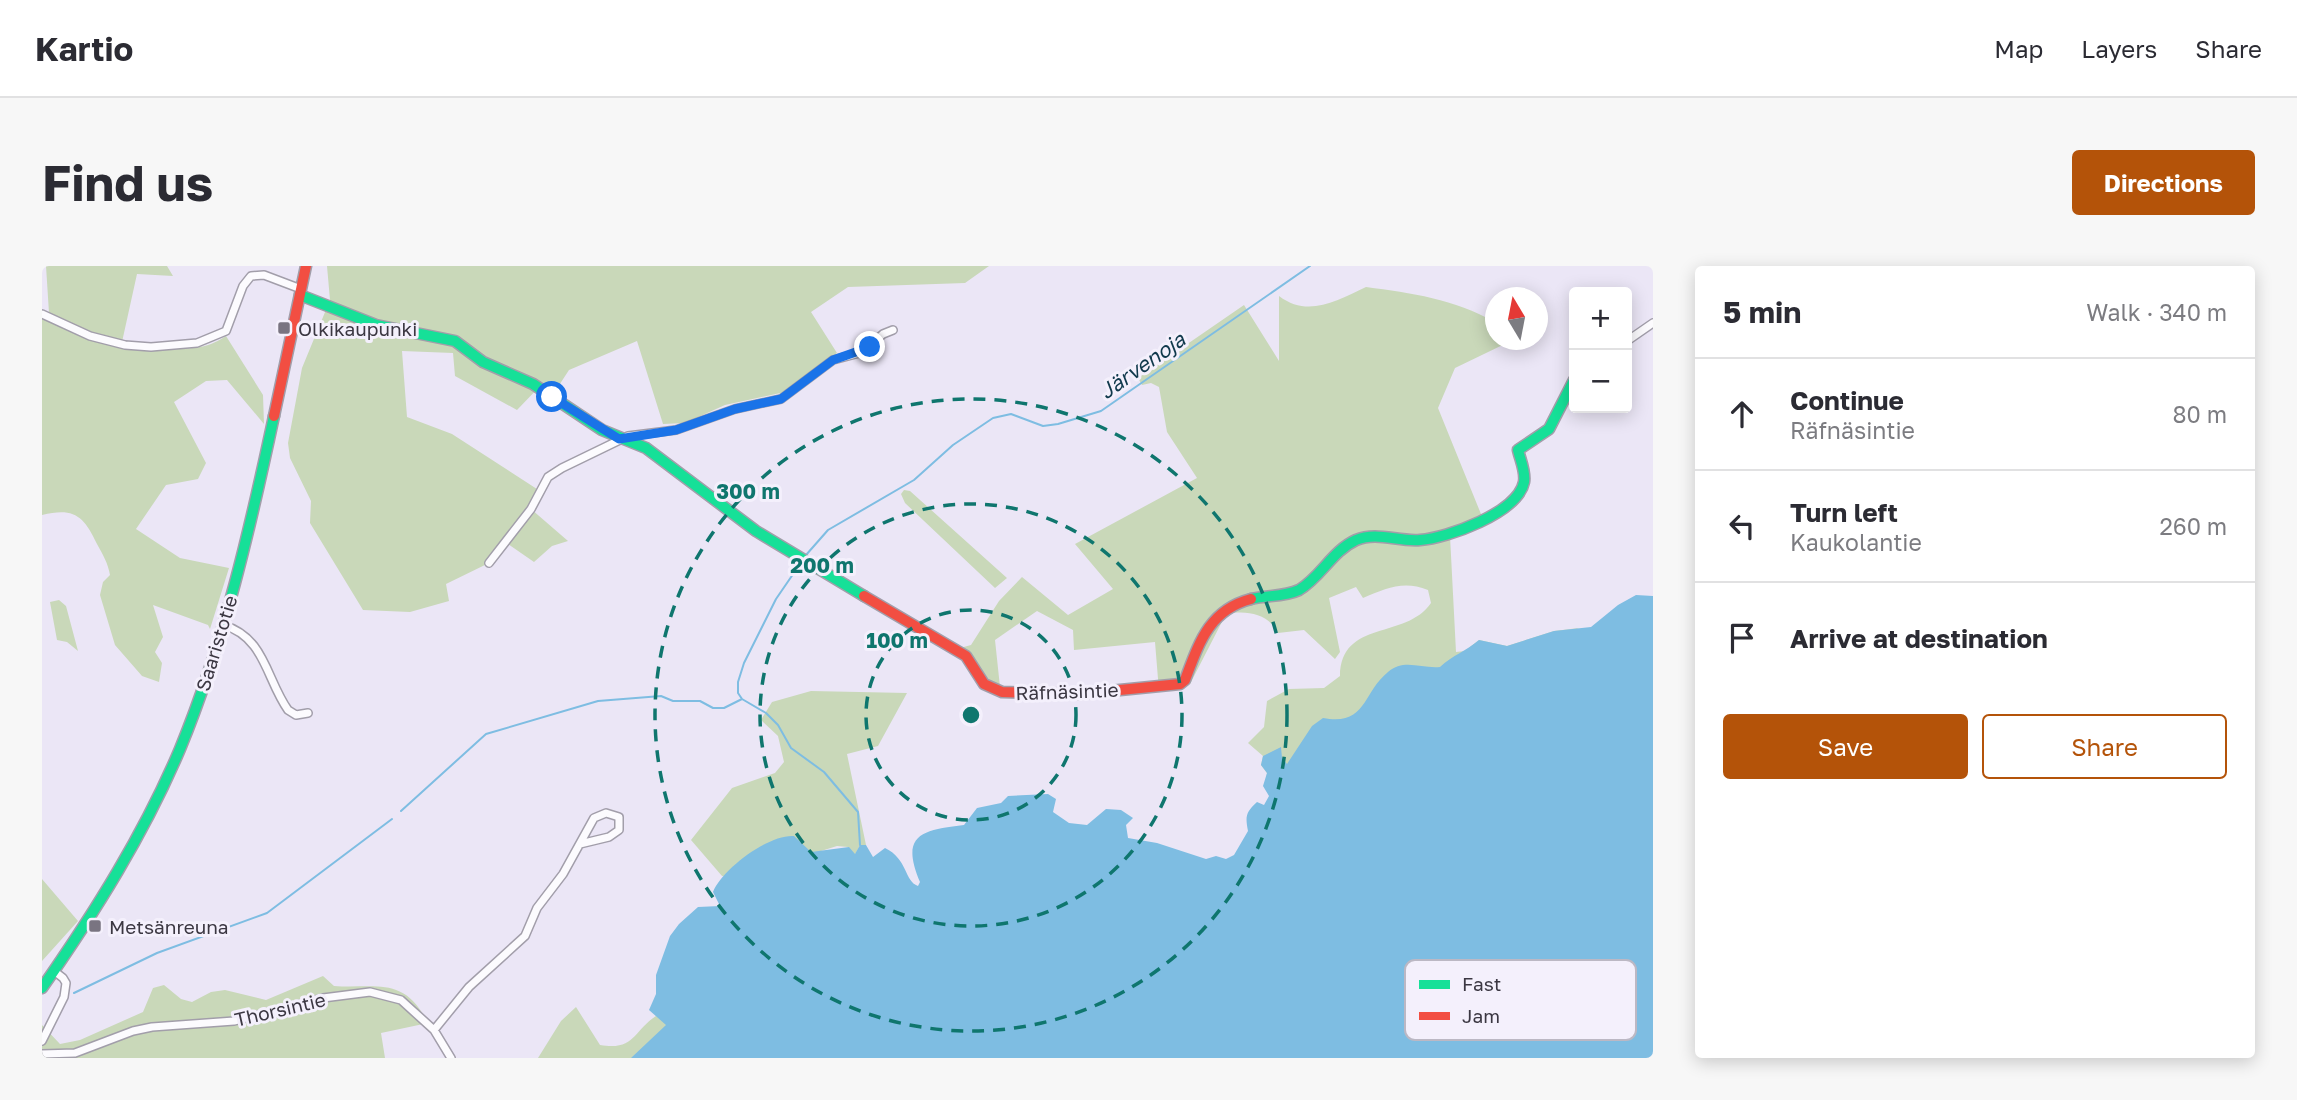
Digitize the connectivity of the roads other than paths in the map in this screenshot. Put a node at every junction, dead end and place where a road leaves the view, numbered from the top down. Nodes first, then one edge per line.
1 (248, 266) edge
2 (306, 266) edge
3 (251, 276) junction
4 (300, 292) junction
5 (42, 314) edge
6 (1653, 323) edge
7 (893, 330) dead end
8 (1632, 338) edge
9 (1569, 386) edge
10 (619, 439) junction
11 (489, 564) dead end
12 (223, 625) junction
13 (308, 713) dead end
14 (580, 845) junction
15 (54, 971) junction
16 (42, 988) edge
17 (434, 1030) junction
18 (42, 1041) edge
19 (42, 1054) edge
20 (451, 1058) edge

1 - 3 street
2 - 4 street, Saaristotie
3 - 4 street
3 - 5 street
4 - 10 street, Räfnäsintie
4 - 12 street, Saaristotie
6 - 8 street
7 - 10 street
9 - 10 street, Räfnäsintie
10 - 11 street
12 - 13 street
12 - 15 street, Saaristotie
14 - 14 street
14 - 17 street
15 - 16 street, Saaristotie
15 - 18 street
17 - 19 street, Thorsintie
17 - 20 street, Thorsintie

